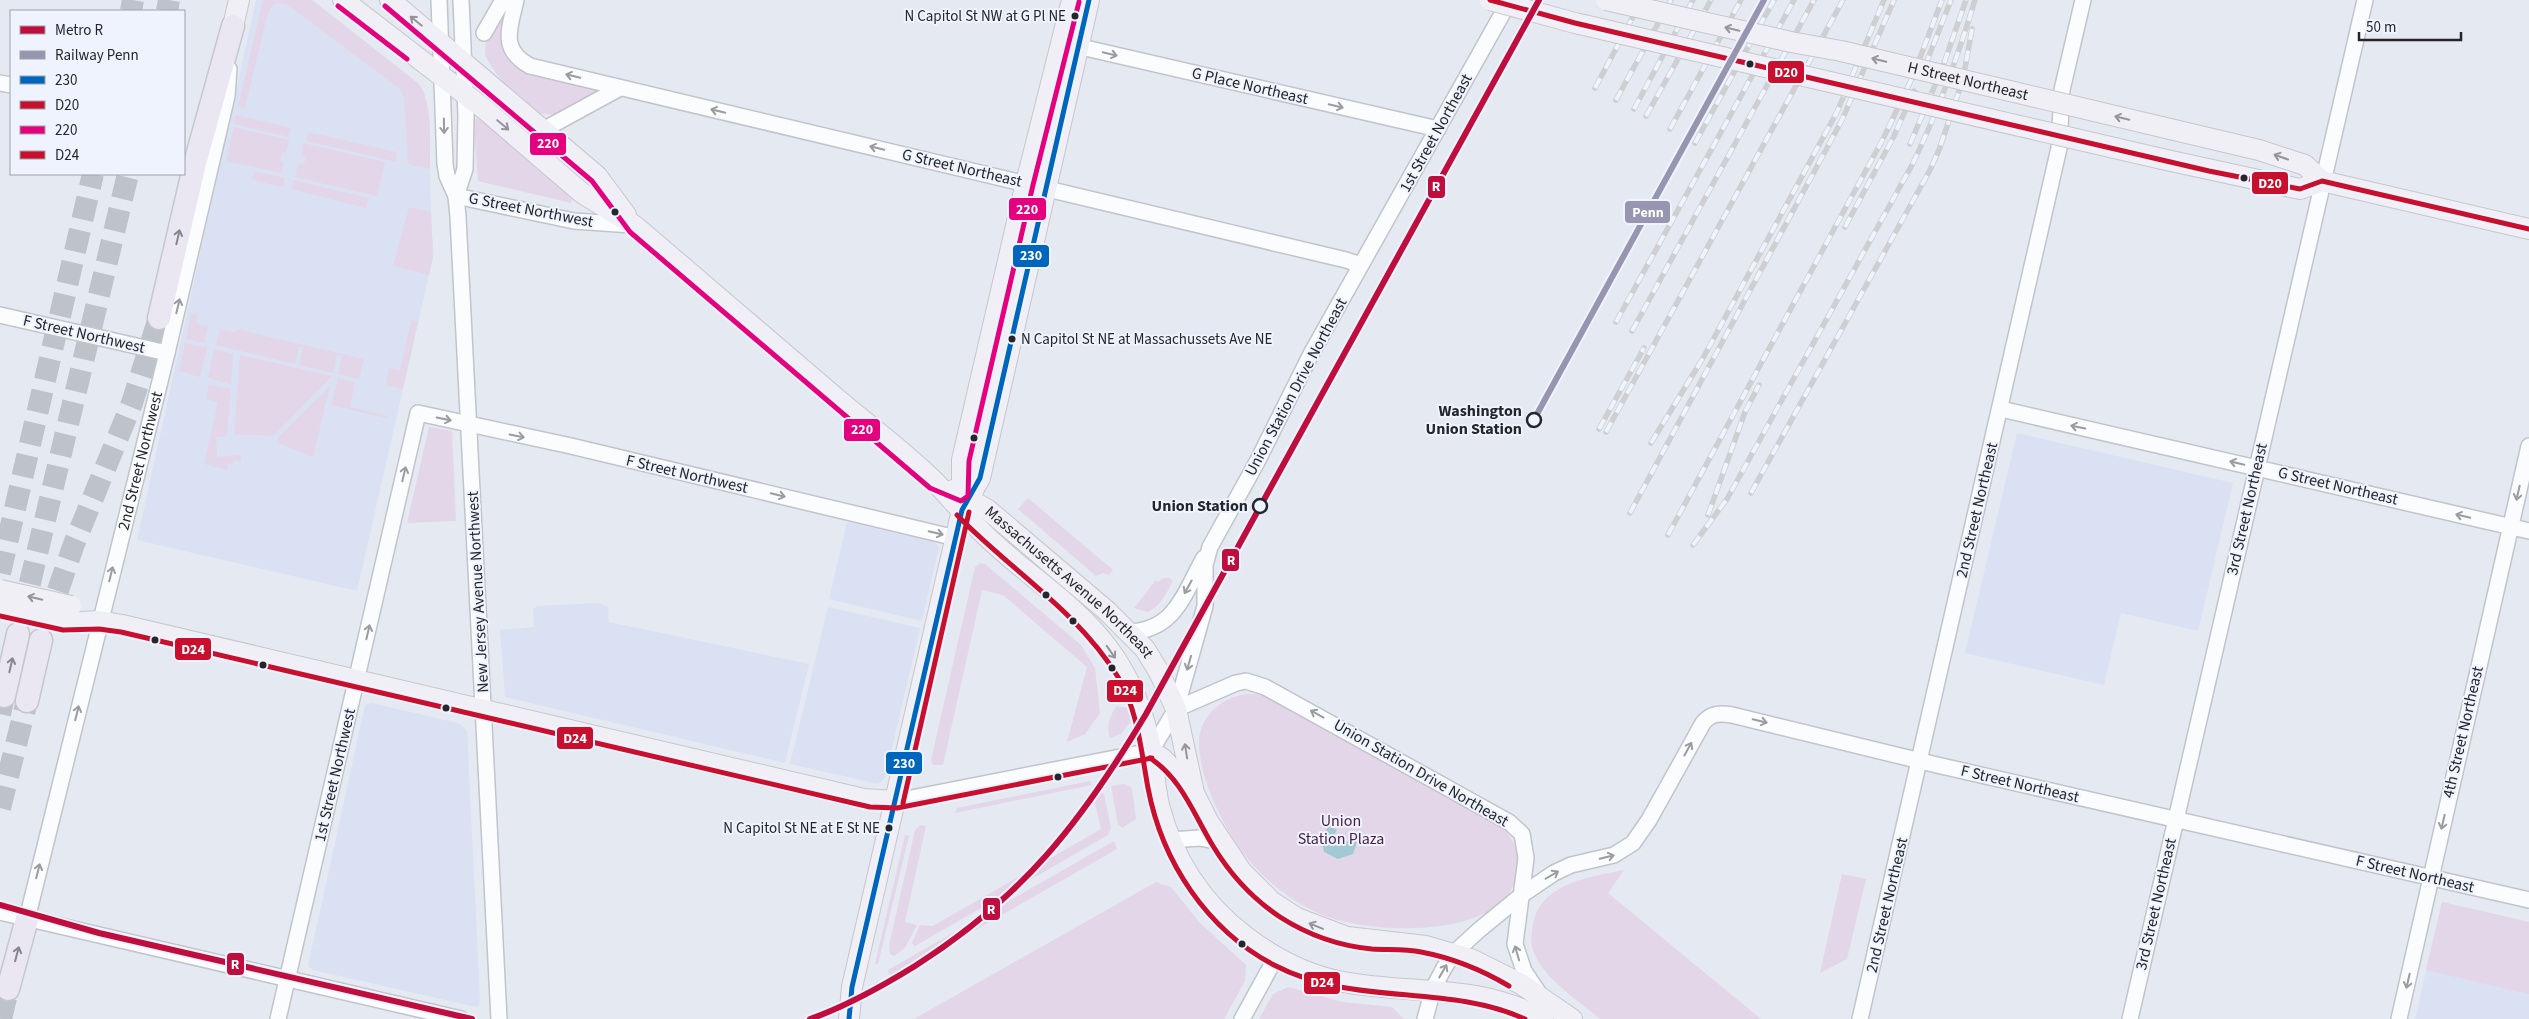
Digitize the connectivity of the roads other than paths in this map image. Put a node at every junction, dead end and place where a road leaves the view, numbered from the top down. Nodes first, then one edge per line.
1 (239, 0) edge
2 (343, 0) edge
3 (390, 0) edge
4 (439, 0) edge
5 (461, 0) edge
6 (503, 0) edge
7 (516, 0) edge
8 (1072, 0) edge
9 (1089, 0) edge
10 (1490, 0) edge
11 (1510, 0) edge
12 (1606, 0) edge
13 (2082, 0) edge
14 (2365, 0) edge
15 (233, 26) junction
16 (484, 33) dead end
17 (441, 42) junction
18 (1070, 45) junction
19 (464, 61) junction
20 (443, 77) junction
21 (620, 88) junction
22 (465, 94) junction
23 (1438, 129) junction
24 (543, 130) junction
25 (2322, 181) junction
26 (1026, 183) junction
27 (1047, 189) junction
28 (456, 196) junction
29 (635, 226) junction
30 (2529, 229) edge
31 (1361, 265) junction
32 (1005, 274) junction
33 (1026, 279) junction
34 (0, 315) edge
35 (159, 318) tunnel mouth
36 (167, 353) junction
37 (2001, 410) junction
38 (418, 413) joint
39 (469, 424) junction
40 (2529, 446) edge
41 (2257, 468) junction
42 (964, 501) junction
43 (2510, 526) junction
44 (2529, 531) edge
45 (956, 538) junction
46 (1210, 548) junction
47 (0, 590) edge
48 (0, 608) edge
49 (67, 615) junction
50 (99, 621) junction
51 (1130, 632) junction
52 (18, 634) tunnel mouth
53 (41, 640) tunnel mouth
54 (357, 680) junction
55 (4, 696) tunnel mouth
56 (27, 701) tunnel mouth
57 (1176, 709) junction
58 (484, 711) junction
59 (1151, 751) junction
60 (1920, 761) junction
61 (1194, 793) junction
62 (896, 801) junction
63 (2175, 820) junction
64 (1170, 840) junction
65 (1220, 842) junction
66 (2430, 877) junction
67 (1523, 894) junction
68 (2529, 900) edge
69 (2, 913) edge
70 (27, 918) junction
71 (1454, 953) junction
72 (1276, 957) junction
73 (287, 979) junction
74 (8, 989) tunnel mouth
75 (1433, 989) junction
76 (1540, 996) junction
77 (278, 1019) edge
78 (462, 1019) edge
79 (498, 1019) edge
80 (849, 1019) edge
81 (1242, 1019) edge
82 (1425, 1019) edge
83 (1543, 1019) edge
84 (1572, 1019) edge
85 (1860, 1019) edge
86 (2130, 1019) edge
87 (2399, 1019) edge

1 - 15 main road, 2nd Street Northwest
2 - 20 main road
17 -> 3 main road
4 - 17 street, New Jersey Avenue Northwest
5 - 19 street, New Jersey Avenue Northwest
6 - 16 street
21 -> 7 street
8 - 18 main road
9 - 18 main road
10 - 25 main road, H Street Northeast, bridge
11 - 23 street, 1st Street Northeast
25 -> 12 main road, H Street Northeast, bridge
13 - 37 street, 2nd Street Northeast
14 - 25 street, 3rd Street Northeast
35 -> 15 highway
36 -> 15 street, 2nd Street Northwest
17 - 19 main road
17 - 20 street, New Jersey Avenue Northwest
18 -> 23 street, G Place Northeast
18 - 26 main road
18 - 27 main road
19 - 22 street, New Jersey Avenue Northwest
19 - 24 main road
20 - 22 main road
20 -> 28 street, New Jersey Avenue Northwest
21 - 24 street
26 -> 21 street, G Street Northeast
22 - 28 street, New Jersey Avenue Northwest
22 -> 29 main road
23 - 31 street, 1st Street Northeast
24 - 29 main road
25 - 30 main road, H Street Northeast
25 - 41 street, 3rd Street Northeast
26 - 27 street, G Street Northeast
26 - 32 main road
27 - 31 street, G Street Northeast
27 - 33 main road
28 - 29 street, G Street Northwest
28 - 39 street, New Jersey Avenue Northwest
29 - 42 main road
31 - 46 street, Union Station Drive Northeast
32 - 33 main road
32 - 42 main road
33 - 42 main road
34 - 36 street, F Street Northwest
50 -> 36 street, 2nd Street Northwest
41 -> 37 street, G Street Northeast
37 - 60 street, 2nd Street Northeast
38 -> 39 street, F Street Northwest
54 -> 38 street, 1st Street Northwest
39 -> 45 street, F Street Northwest
39 - 58 street, New Jersey Avenue Northwest
40 -> 43 street, 4th Street Northeast
43 -> 41 street, G Street Northeast
41 - 63 street, 3rd Street Northeast
42 - 45 main road
42 - 51 main road, Massachusetts Avenue Northeast
42 -> 59 main road, Massachusetts Avenue Northeast
43 - 44 street, G Street Northeast
43 -> 66 street, 4th Street Northeast
45 - 62 main road
46 -> 51 street
46 -> 57 street, Union Station Drive Northeast
49 -> 47 main road, bridge
48 - 49 main road, bridge
49 - 50 main road
50 - 54 main road
70 -> 50 street, 2nd Street Northwest
51 - 57 main road, Massachusetts Avenue Northeast
55 -> 52 highway
53 - 56 highway
54 - 58 main road
54 - 73 street, 1st Street Northwest
57 - 59 street, Union Station Drive Northeast
61 -> 57 main road, Massachusetts Avenue Northeast
67 -> 57 street, Union Station Drive Northeast
58 - 62 main road
58 - 79 street, New Jersey Avenue Northwest
59 - 61 main road
59 - 62 street
59 - 64 main road, Massachusetts Avenue Northeast
60 - 63 street, F Street Northeast
67 -> 60 street, F Street Northeast
60 - 85 street, 2nd Street Northeast
61 - 65 main road
62 - 80 main road
63 - 66 street, F Street Northeast
63 - 86 street, 3rd Street Northeast
64 - 65 street
64 - 72 main road, Massachusetts Avenue Northeast
71 -> 65 main road
66 - 68 street, F Street Northeast
66 -> 87 street, 4th Street Northeast
67 - 71 street, F Street Northeast
76 -> 67 street, Union Station Drive Northeast
69 - 70 street
70 - 73 street
74 -> 70 highway
75 -> 71 street, F Street Northeast
71 - 76 main road
72 - 75 main road, Massachusetts Avenue Northeast
72 - 81 street
73 - 77 street, 1st Street Northwest
73 - 78 street
75 - 82 street
75 - 83 main road
76 - 84 main road

